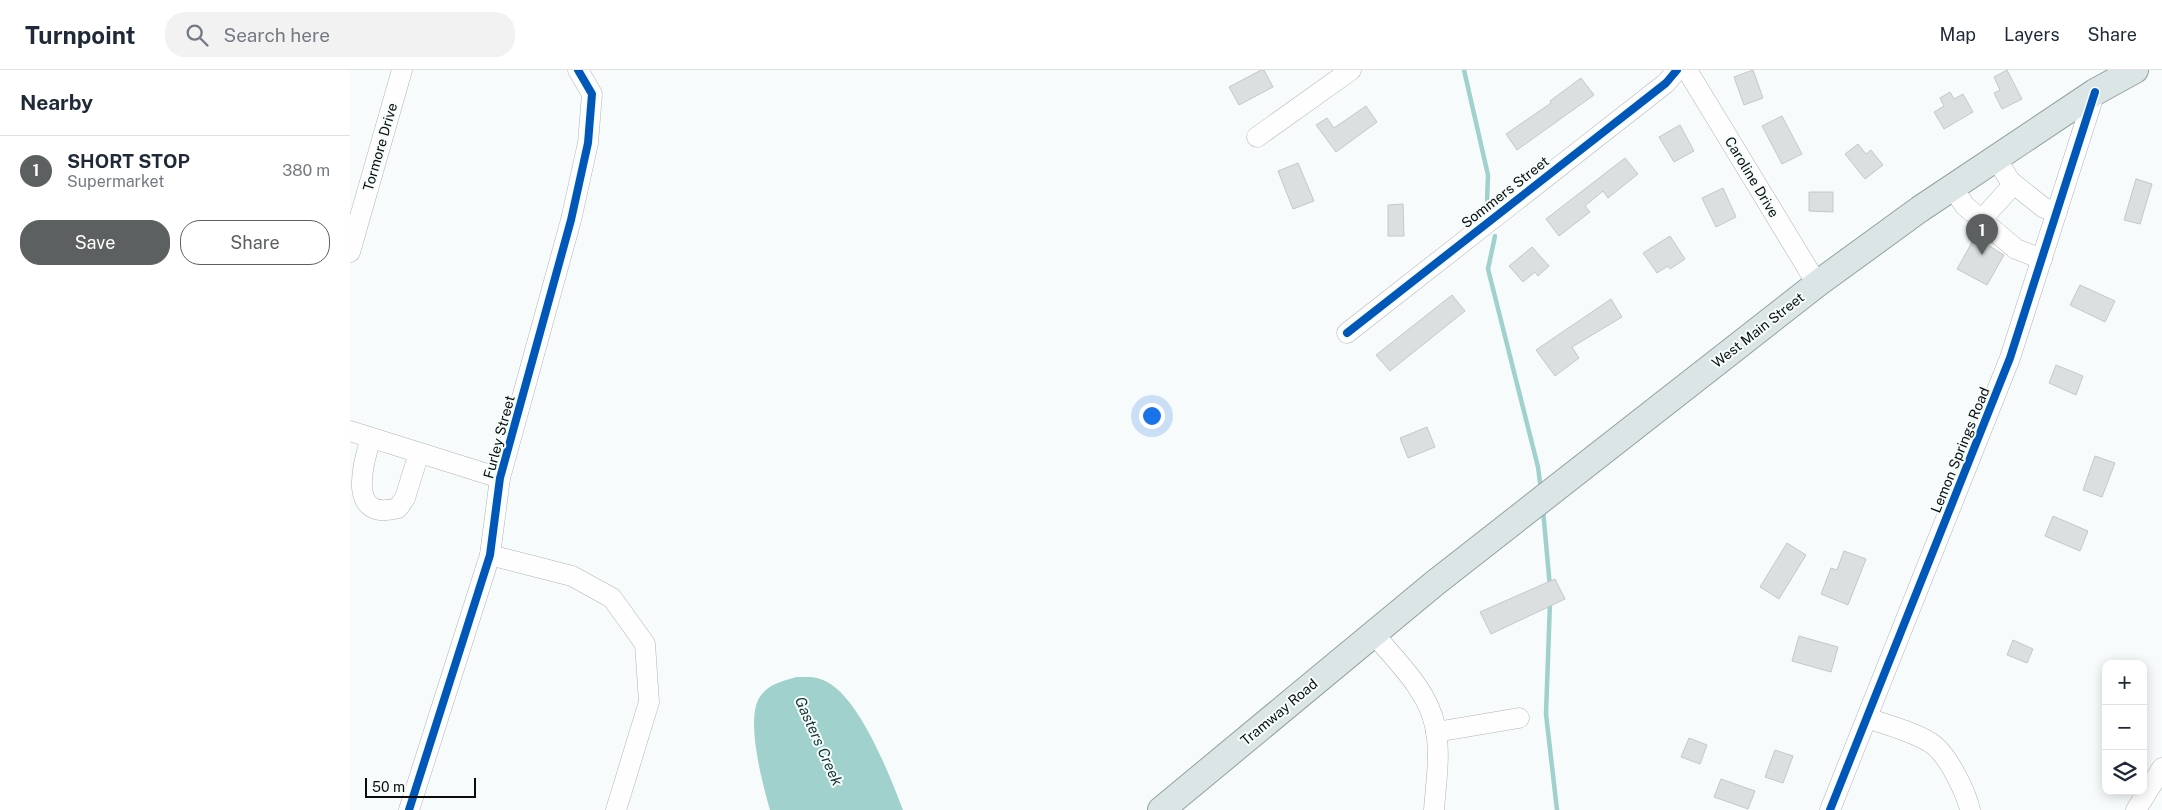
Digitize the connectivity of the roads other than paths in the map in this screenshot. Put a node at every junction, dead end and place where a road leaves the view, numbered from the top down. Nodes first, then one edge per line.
1 (402, 70) edge
2 (578, 70) edge
3 (1351, 70) edge
4 (1677, 70) edge
5 (1687, 70) edge
6 (2134, 70) edge
7 (2095, 92) junction
8 (1258, 136) dead end
9 (1996, 158) junction
10 (2014, 184) junction
11 (1952, 187) junction
12 (2057, 212) junction
13 (1981, 220) junction
14 (350, 252) edge
15 (2042, 259) junction
16 (1817, 284) junction
17 (1347, 333) dead end
18 (350, 431) edge
19 (372, 438) junction
20 (419, 453) junction
21 (500, 478) junction
22 (490, 555) junction
23 (1398, 614) joint
24 (1374, 634) junction
25 (1519, 718) dead end
26 (1867, 718) junction
27 (1436, 732) junction
28 (2162, 768) edge
29 (409, 810) edge
30 (616, 810) edge
31 (1161, 810) edge
32 (1434, 810) edge
33 (1830, 810) edge
34 (1970, 810) edge
35 (2136, 810) edge

1 - 14 street, Tormore Drive
2 - 21 street, Furley Street
3 - 8 street
4 - 17 street, Sommers Street
5 - 16 street, Caroline Drive
6 - 7 main road, West Main Street
7 - 9 main road, West Main Street
7 - 12 street, Lemon Springs Road
9 - 10 street
9 - 11 main road, West Main Street
10 - 12 street
10 - 13 street
11 - 13 street
11 - 16 main road, West Main Street
12 - 15 street, Lemon Springs Road
13 - 15 street
15 - 26 street, Lemon Springs Road
16 - 23 main road, West Main Street
18 - 19 street
19 - 20 street
19 - 20 street
20 - 21 street
21 - 22 street, Furley Street
22 - 29 street, Furley Street
22 - 30 street
23 - 24 main road, Tramway Road
24 - 27 street
24 - 31 main road, Tramway Road
25 - 27 street
26 - 33 street, Lemon Springs Road
26 - 34 street
27 - 32 street
28 - 35 street

